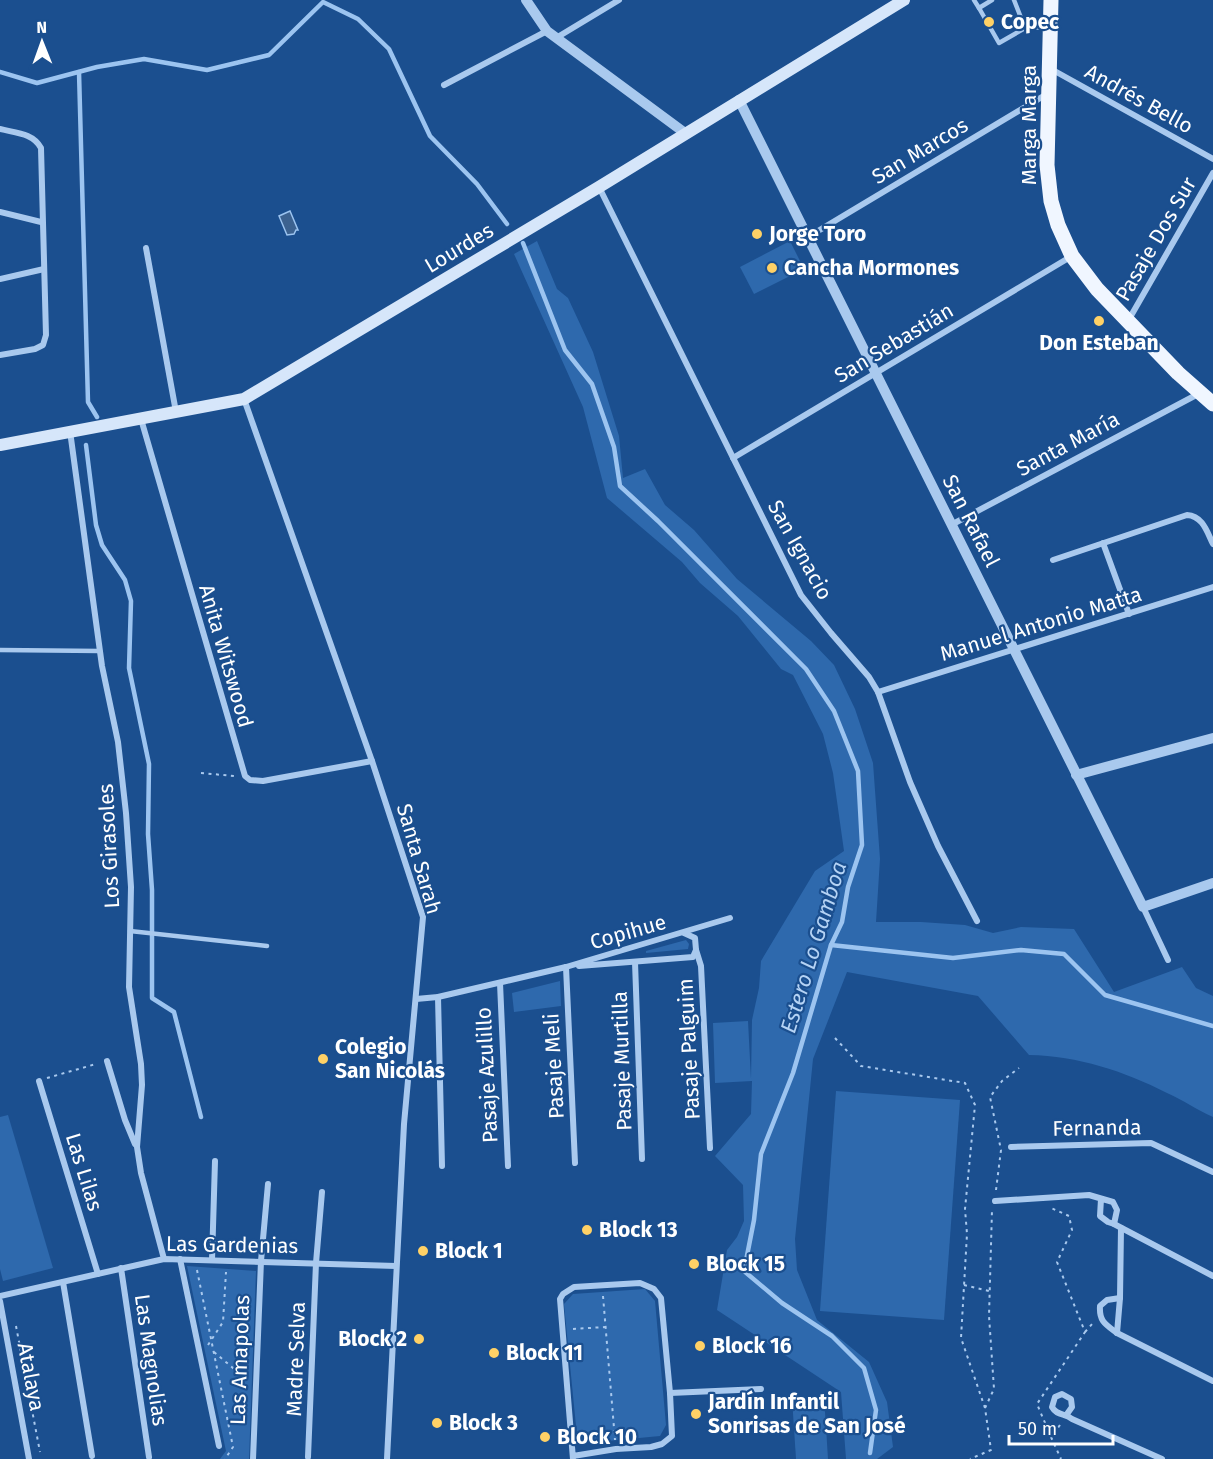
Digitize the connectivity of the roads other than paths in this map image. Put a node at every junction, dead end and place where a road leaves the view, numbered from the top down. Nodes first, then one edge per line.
1 (526, 0) edge
2 (619, 0) edge
3 (904, 0) edge
4 (974, 0) edge
5 (992, 0) edge
6 (1014, 0) edge
7 (1051, 0) edge
8 (979, 8) junction
9 (1050, 27) junction
10 (1025, 28) junction
11 (552, 34) junction
12 (1050, 68) junction
13 (444, 85) dead end
14 (1048, 94) junction
15 (740, 100) junction
16 (0, 129) edge
17 (685, 133) junction
18 (1213, 159) edge
19 (1213, 174) edge
20 (599, 187) junction
21 (0, 212) edge
22 (41, 222) junction
23 (808, 237) junction
24 (146, 248) dead end
25 (1072, 256) junction
26 (44, 269) junction
27 (0, 279) edge
28 (1128, 321) junction
29 (0, 355) edge
30 (875, 374) junction
31 (1201, 393) junction
32 (244, 399) junction
33 (1213, 404) edge
34 (176, 412) junction
35 (141, 419) junction
36 (70, 431) junction
37 (0, 445) edge
38 (733, 458) junction
39 (951, 525) junction
40 (1103, 543) junction
41 (1213, 544) edge
42 (1053, 560) dead end
43 (1213, 587) edge
44 (1129, 614) junction
45 (1014, 648) junction
46 (0, 650) edge
47 (100, 651) junction
48 (878, 692) junction
49 (1213, 738) edge
50 (372, 761) junction
51 (1077, 775) junction
52 (1213, 883) edge
53 (1143, 907) junction
54 (730, 918) dead end
55 (977, 921) dead end
56 (130, 931) junction
57 (683, 932) junction
58 (267, 946) dead end
59 (696, 950) junction
60 (1168, 960) dead end
61 (636, 962) junction
62 (566, 967) junction
63 (500, 983) junction
64 (438, 997) junction
65 (416, 999) junction
66 (107, 1061) road end
67 (39, 1081) road end
68 (1011, 1147) dead end
69 (137, 1148) junction
70 (710, 1148) dead end
71 (642, 1159) dead end
72 (216, 1161) dead end
73 (575, 1163) dead end
74 (442, 1166) dead end
75 (508, 1166) dead end
76 (1213, 1172) edge
77 (268, 1184) dead end
78 (322, 1192) dead end
79 (1101, 1199) junction
80 (995, 1201) road end
81 (1118, 1226) junction
82 (164, 1258) junction
83 (180, 1259) junction
84 (212, 1260) junction
85 (261, 1262) junction
86 (316, 1263) junction
87 (396, 1266) junction
88 (121, 1268) junction
89 (98, 1274) junction
90 (1213, 1276) edge
91 (63, 1281) junction
92 (0, 1296) edge
93 (1120, 1298) junction
94 (0, 1301) edge
95 (1117, 1333) junction
96 (1213, 1381) edge
97 (761, 1389) dead end
98 (670, 1393) junction
99 (1067, 1414) road end
100 (219, 1446) dead end
101 (92, 1456) dead end
102 (148, 1457) dead end
103 (308, 1457) dead end
104 (573, 1457) edge
105 (29, 1459) edge
106 (253, 1459) edge
107 (387, 1459) edge
108 (1162, 1459) edge

1 - 11 street
2 - 11 street
3 - 15 main road, Lourdes
4 - 8 lane
5 - 8 lane
6 - 10 lane
7 - 9 main road, Marga Marga
8 - 10 lane
9 - 10 lane
9 - 12 main road, Marga Marga
11 - 13 street
11 - 17 street
12 - 14 main road, Marga Marga
12 - 18 street, Andrés Bello
14 - 23 street, San Marcos
14 - 25 main road, Marga Marga
15 - 17 main road, Lourdes
15 - 23 street, San Rafael
16 - 22 street
17 - 20 main road, Lourdes
19 - 28 street, Pasaje Dos Sur
20 - 32 main road, Lourdes
20 - 38 street, San Ignacio
21 - 22 street
22 - 26 street
23 - 30 street, San Rafael
24 - 34 street
25 - 28 main road, Marga Marga
25 - 30 street, San Sebastián
26 - 27 street
26 - 29 street
28 - 31 main road, Marga Marga
30 - 38 street, San Sebastián
30 - 39 street, San Rafael
31 - 33 main road, Marga Marga
31 - 39 street, Santa María
32 - 34 main road, Lourdes
32 - 50 street, Santa Sarah
34 - 35 main road, Lourdes
35 - 36 main road, Lourdes
35 - 50 street, Anita Witswood
36 - 37 main road, Lourdes
36 - 47 street, Los Girasoles
38 - 48 street, San Ignacio
39 - 45 street, San Rafael
40 - 41 street
40 - 42 street
40 - 44 street
43 - 44 street, Manuel Antonio Matta
44 - 45 street, Manuel Antonio Matta
45 - 48 street, Manuel Antonio Matta
45 - 51 street, San Rafael
46 - 47 lane
47 - 56 street, Los Girasoles
48 - 55 street, San Ignacio
49 - 51 street
50 - 65 street, Santa Sarah
51 - 53 street, San Rafael
52 - 53 street
53 - 60 street, San Rafael
54 - 57 street
56 - 58 lane
56 - 69 street, Los Girasoles
57 - 59 street, Copihue
57 - 62 street, Copihue
59 - 61 street, Copihue
59 - 70 street, Pasaje Palguim
61 - 62 street, Copihue
61 - 71 street, Pasaje Murtilla
62 - 63 street, Copihue
62 - 73 street, Pasaje Meli
63 - 64 street, Copihue
63 - 75 street, Pasaje Azulillo
64 - 65 street, Copihue
64 - 74 street
65 - 87 street, Santa Sarah
66 - 69 street
67 - 89 street, Las Lilas
68 - 76 street, Fernanda
69 - 82 street, Los Girasoles
72 - 84 street
77 - 85 street, Las Amapolas
78 - 86 street, Madre Selva
79 - 80 street
79 - 81 street
79 - 81 street
81 - 90 street
81 - 93 street
82 - 83 street, Las Gardenias
82 - 88 street, Las Gardenias
83 - 84 street, Las Gardenias
83 - 100 street, Las Amapolas
84 - 85 street, Las Gardenias
85 - 86 street, Las Gardenias
85 - 106 street, Las Amapolas
86 - 87 street, Las Gardenias
86 - 103 street, Madre Selva
87 - 107 street, Santa Sarah
88 - 89 street, Las Gardenias
88 - 102 street, Las Magnolias
89 - 91 street, Las Gardenias
91 - 92 street, Las Gardenias
91 - 101 street
93 - 95 street
93 - 95 street
94 - 105 street, Atalaya
95 - 96 street
97 - 98 street
98 - 104 street
98 - 104 street
99 - 108 street

